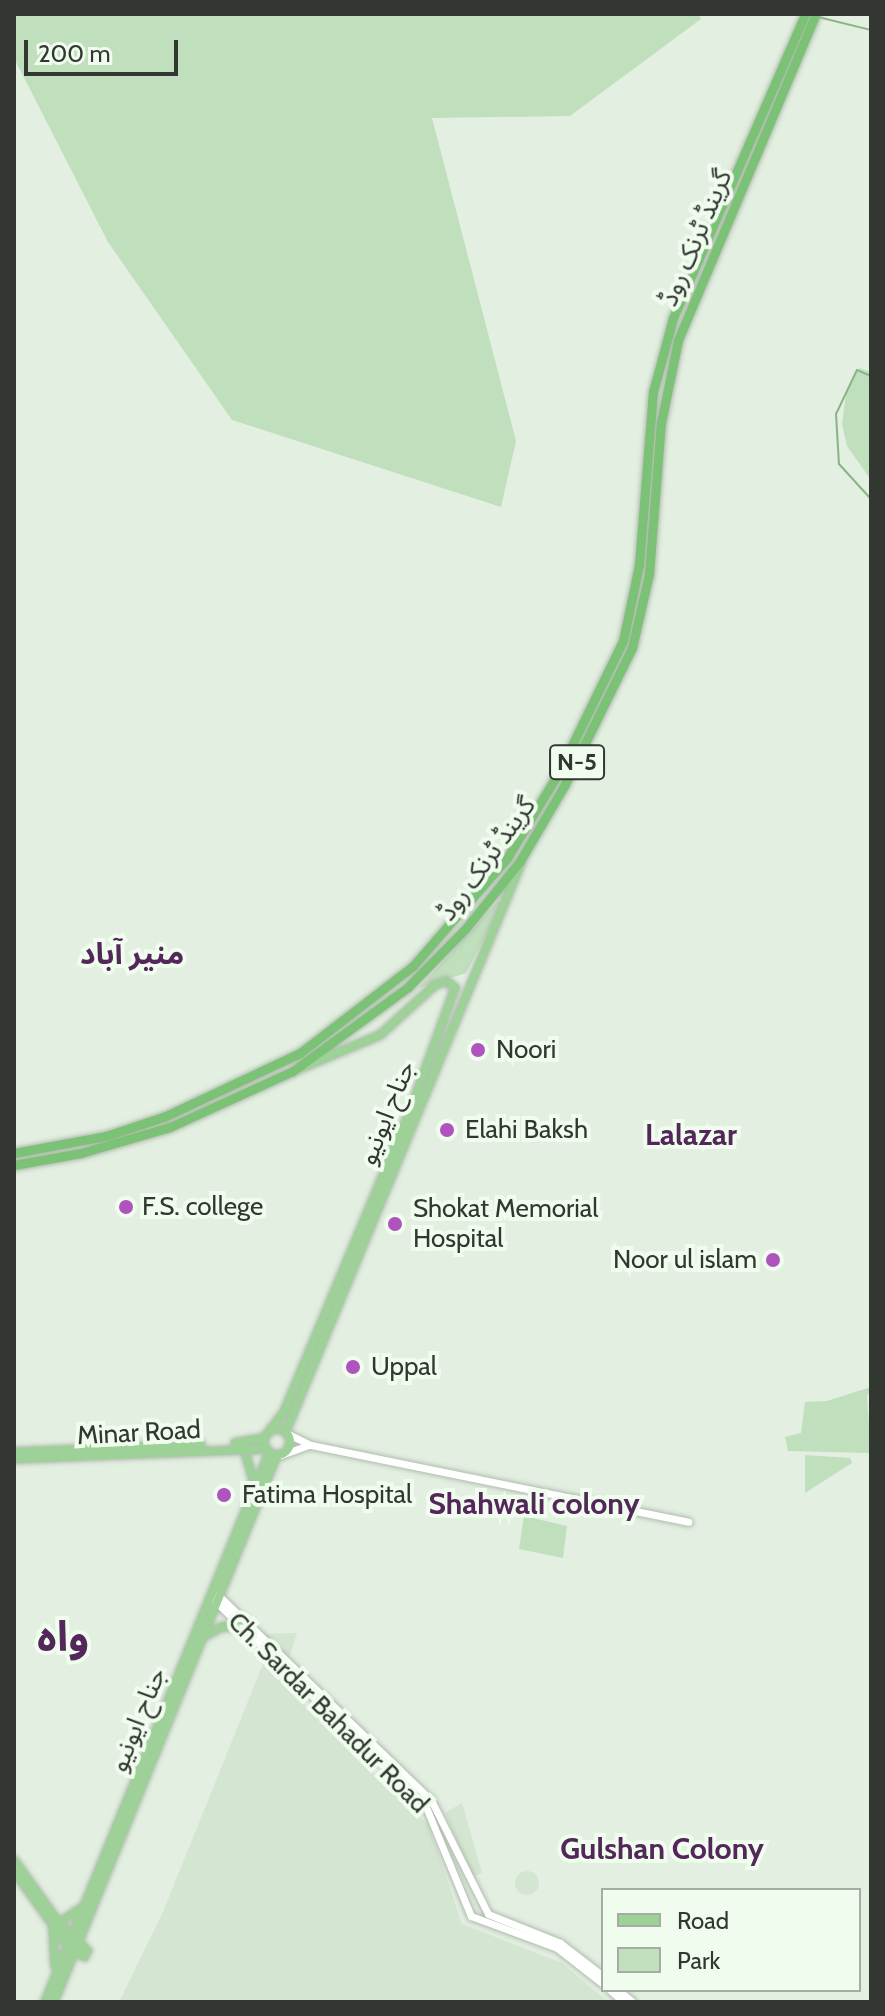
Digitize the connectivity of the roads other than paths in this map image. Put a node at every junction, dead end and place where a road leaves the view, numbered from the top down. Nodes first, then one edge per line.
1 (805, 14) edge
2 (816, 14) edge
3 (653, 392) junction
4 (665, 393) junction
5 (527, 849) junction
6 (447, 1030) junction
7 (293, 1071) junction
8 (238, 1086) junction
9 (243, 1097) junction
10 (413, 1113) junction
11 (14, 1153) edge
12 (14, 1165) edge
13 (287, 1433) junction
14 (267, 1434) junction
15 (311, 1445) junction
16 (244, 1448) junction
17 (14, 1452) edge
18 (90, 1452) junction
19 (273, 1453) junction
20 (14, 1459) edge
21 (255, 1487) junction
22 (688, 1522) dead end
23 (214, 1596) junction
24 (240, 1626) junction
25 (201, 1638) junction
26 (293, 1671) junction
27 (14, 1860) edge
28 (14, 1871) edge
29 (83, 1907) junction
30 (488, 1914) junction
31 (493, 1923) junction
32 (56, 1924) junction
33 (73, 1946) junction
34 (86, 1954) dead end
35 (601, 1974) edge
36 (601, 1982) edge
37 (51, 1983) junction
38 (45, 2002) edge
39 (54, 2002) edge

1 - 3 highway, گرینڈ ٹرنک روڈ / N-5
2 - 4 highway, گرینڈ ٹرنک روڈ / N-5
3 - 4 highway
3 - 8 highway, گرینڈ ٹرنک روڈ / N-5
4 - 5 highway, گرینڈ ٹرنک روڈ / N-5
5 - 6 main road
5 - 7 highway, گرینڈ ٹرنک روڈ / N-5
6 - 7 main road
6 - 10 main road, جناح ایونیو
7 - 9 highway, گرینڈ ٹرنک روڈ / N-5
8 - 9 highway
8 - 11 highway, گرینڈ ٹرنک روڈ / N-5
9 - 12 highway, گرینڈ ٹرنک روڈ / N-5
10 - 13 main road, جناح ایونیو
10 - 14 main road, جناح ایونیو
13 - 14 main road, Minar Road
13 - 15 main road
13 - 19 main road, جناح ایونیو
14 - 18 main road, Minar Road
14 - 19 main road
15 - 19 main road
15 - 22 main road
16 - 18 main road, Minar Road
16 - 19 main road, Minar Road
16 - 21 main road
17 - 18 main road, Minar Road
18 - 20 main road, Minar Road
19 - 21 main road, جناح ایونیو
19 - 23 main road, جناح ایونیو
21 - 23 main road, جناح ایونیو
23 - 24 main road, Ch. Sardar Bahadur Road
23 - 25 main road, جناح ایونیو
23 - 26 main road, Ch. Sardar Bahadur Road
23 - 29 main road, جناح ایونیو
24 - 25 main road
24 - 26 main road, Ch. Sardar Bahadur Road
25 - 33 main road, جناح ایونیو
26 - 30 main road, Ch. Sardar Bahadur Road
26 - 31 main road, Ch. Sardar Bahadur Road
27 - 32 main road
28 - 32 main road
29 - 32 main road
29 - 33 main road, جناح ایونیو
30 - 31 main road, Ch. Sardar Bahadur Road
30 - 35 main road
31 - 36 main road, Ch. Sardar Bahadur Road
32 - 33 main road
32 - 37 main road
33 - 34 main road
33 - 37 main road, جناح ایونیو
33 - 39 main road, جناح ایونیو
37 - 38 main road, جناح ایونیو

